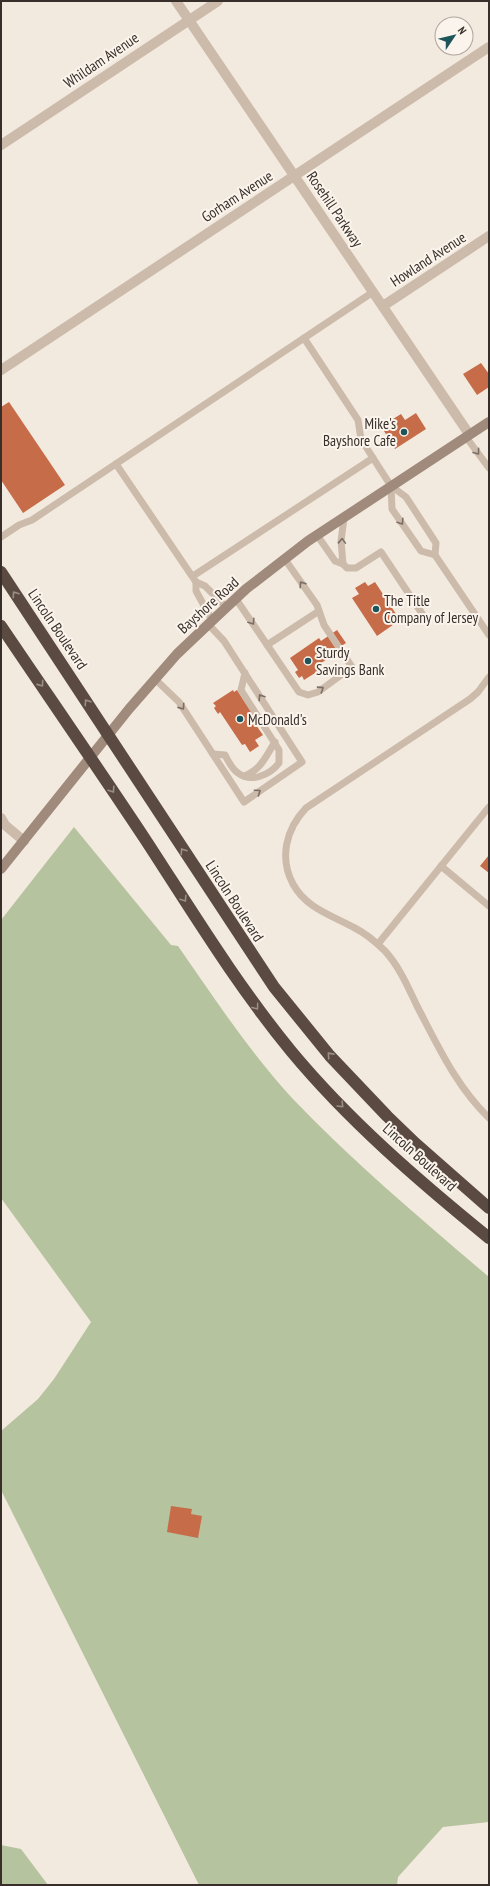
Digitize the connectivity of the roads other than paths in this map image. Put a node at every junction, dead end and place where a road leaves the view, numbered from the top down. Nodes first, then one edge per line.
1 (176, 1) edge
2 (218, 1) edge
3 (189, 20) junction
4 (489, 47) edge
5 (1, 145) edge
6 (294, 176) junction
7 (489, 236) edge
8 (373, 292) junction
9 (383, 306) junction
10 (304, 338) junction
11 (1, 370) edge
12 (489, 422) edge
13 (467, 435) junction
14 (373, 458) junction
15 (116, 464) junction
16 (489, 468) edge
17 (391, 486) junction
18 (344, 518) junction
19 (317, 535) junction
20 (1, 537) edge
21 (435, 555) junction
22 (284, 558) junction
23 (343, 564) junction
24 (1, 572) edge
25 (195, 579) junction
26 (236, 598) junction
27 (226, 607) junction
28 (319, 611) junction
29 (423, 615) dead end
30 (210, 622) junction
31 (1, 626) edge
32 (489, 635) edge
33 (267, 645) junction
34 (245, 673) junction
35 (489, 678) edge
36 (155, 679) junction
37 (109, 735) junction
38 (275, 742) junction
39 (213, 754) junction
40 (91, 757) junction
41 (244, 776) junction
42 (489, 807) edge
43 (1, 818) edge
44 (24, 841) junction
45 (441, 866) junction
46 (1, 869) edge
47 (489, 906) edge
48 (378, 944) junction
49 (489, 1118) edge
50 (489, 1208) edge
51 (489, 1238) edge

1 - 3 street, Rosehill Parkway
2 - 3 street, Whildam Avenue
3 - 5 street, Whildam Avenue
3 - 6 street, Rosehill Parkway
4 - 6 street, Gorham Avenue
6 - 8 street, Rosehill Parkway
6 - 11 street, Gorham Avenue
7 - 9 street, Howland Avenue
8 - 9 street, Rosehill Parkway
8 - 10 lane
9 - 13 street, Rosehill Parkway
10 - 14 lane
10 - 15 lane
12 - 13 main road, Bayshore Road
13 -> 16 lane
13 - 17 main road, Bayshore Road
14 - 17 lane
14 - 25 lane
15 - 20 lane
15 - 25 lane
17 - 18 main road, Bayshore Road
17 - 21 lane
17 -> 21 lane
18 - 19 main road, Bayshore Road
23 -> 18 lane
19 - 22 main road, Bayshore Road
19 - 23 lane
21 - 32 lane
22 - 26 main road, Bayshore Road
28 -> 22 lane
23 - 29 lane
37 -> 24 highway, Lincoln Boulevard
25 - 27 lane
25 - 30 lane
26 - 27 main road, Bayshore Road
26 -> 33 lane
27 - 30 main road, Bayshore Road
28 - 33 lane
33 -> 28 lane
30 - 34 lane
30 - 36 main road, Bayshore Road
31 -> 40 highway, Lincoln Boulevard
34 - 38 lane
39 -> 34 lane
35 - 48 lane
36 - 37 main road, Bayshore Road
36 -> 39 lane
37 - 40 main road, Bayshore Road
50 -> 37 highway, Lincoln Boulevard
38 - 41 lane
38 - 41 lane
39 - 41 lane
40 - 44 main road, Bayshore Road
40 -> 51 highway, Lincoln Boulevard
42 - 45 lane
43 - 44 street
44 - 46 main road, Bayshore Road
45 - 47 lane
45 - 48 lane
48 - 49 lane

